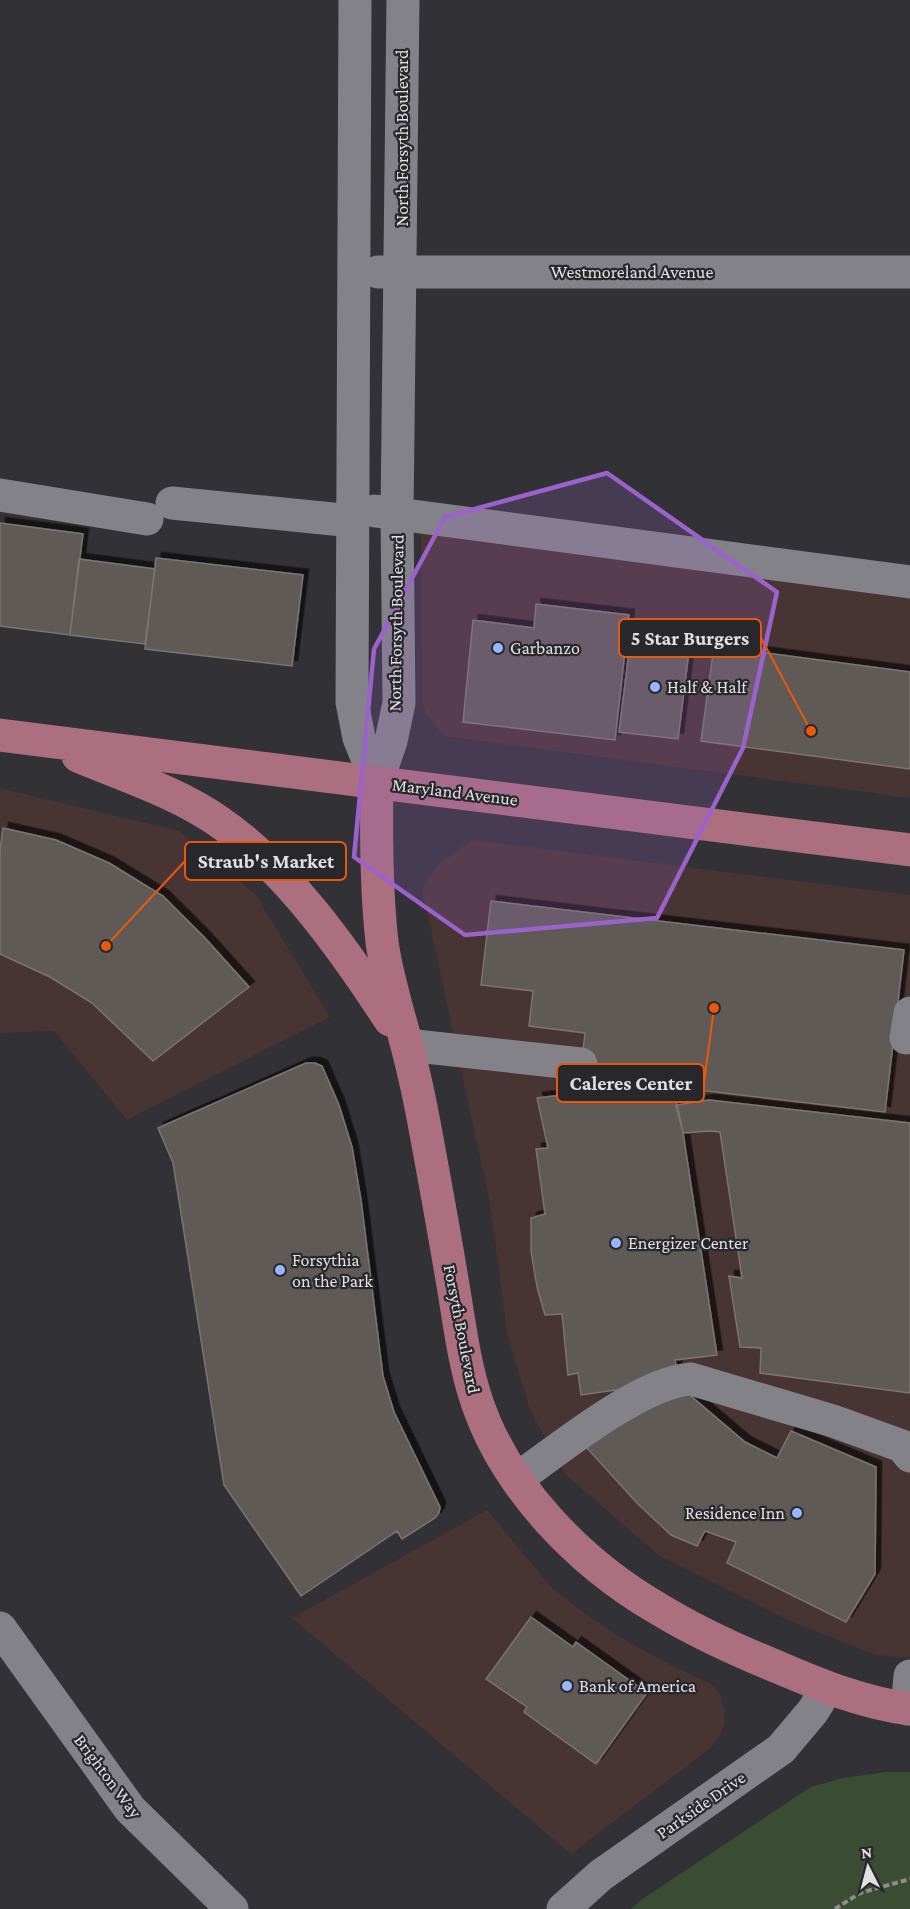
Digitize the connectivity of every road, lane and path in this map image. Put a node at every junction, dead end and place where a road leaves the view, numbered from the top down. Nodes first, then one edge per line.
1 (355, 0) edge
2 (403, 0) edge
3 (354, 272) junction
4 (400, 272) junction
5 (910, 272) edge
6 (0, 495) edge
7 (353, 514) junction
8 (397, 514) junction
9 (910, 582) edge
10 (0, 735) edge
11 (37, 740) junction
12 (377, 782) junction
13 (910, 850) edge
14 (407, 1045) junction
15 (581, 1064) dead end
16 (910, 1455) edge
17 (517, 1479) junction
18 (0, 1628) edge
19 (910, 1676) edge
20 (827, 1688) junction
21 (908, 1709) edge
22 (910, 1879) edge
23 (232, 1909) edge
24 (563, 1909) edge
25 (835, 1909) edge

1 - 3 street
2 - 4 street, North Forsyth Boulevard
3 - 4 street, Westmoreland Avenue
3 - 7 street
4 - 5 street, Westmoreland Avenue
4 - 8 street, North Forsyth Boulevard
6 - 7 street
7 - 8 street
7 - 12 street
8 - 9 street
8 - 12 street, North Forsyth Boulevard
10 - 11 main road, Maryland Avenue
11 - 12 main road, Maryland Avenue
11 - 14 main road
12 - 13 main road, Maryland Avenue
12 - 14 main road, Forsyth Boulevard
14 - 15 street
14 - 17 main road, Forsyth Boulevard
16 - 17 street
17 - 20 main road, Forsyth Boulevard
18 - 23 street, Brighton Way
19 - 21 street
20 - 21 main road, Forsyth Boulevard
20 - 24 street, Parkside Drive
22 - 25 path

